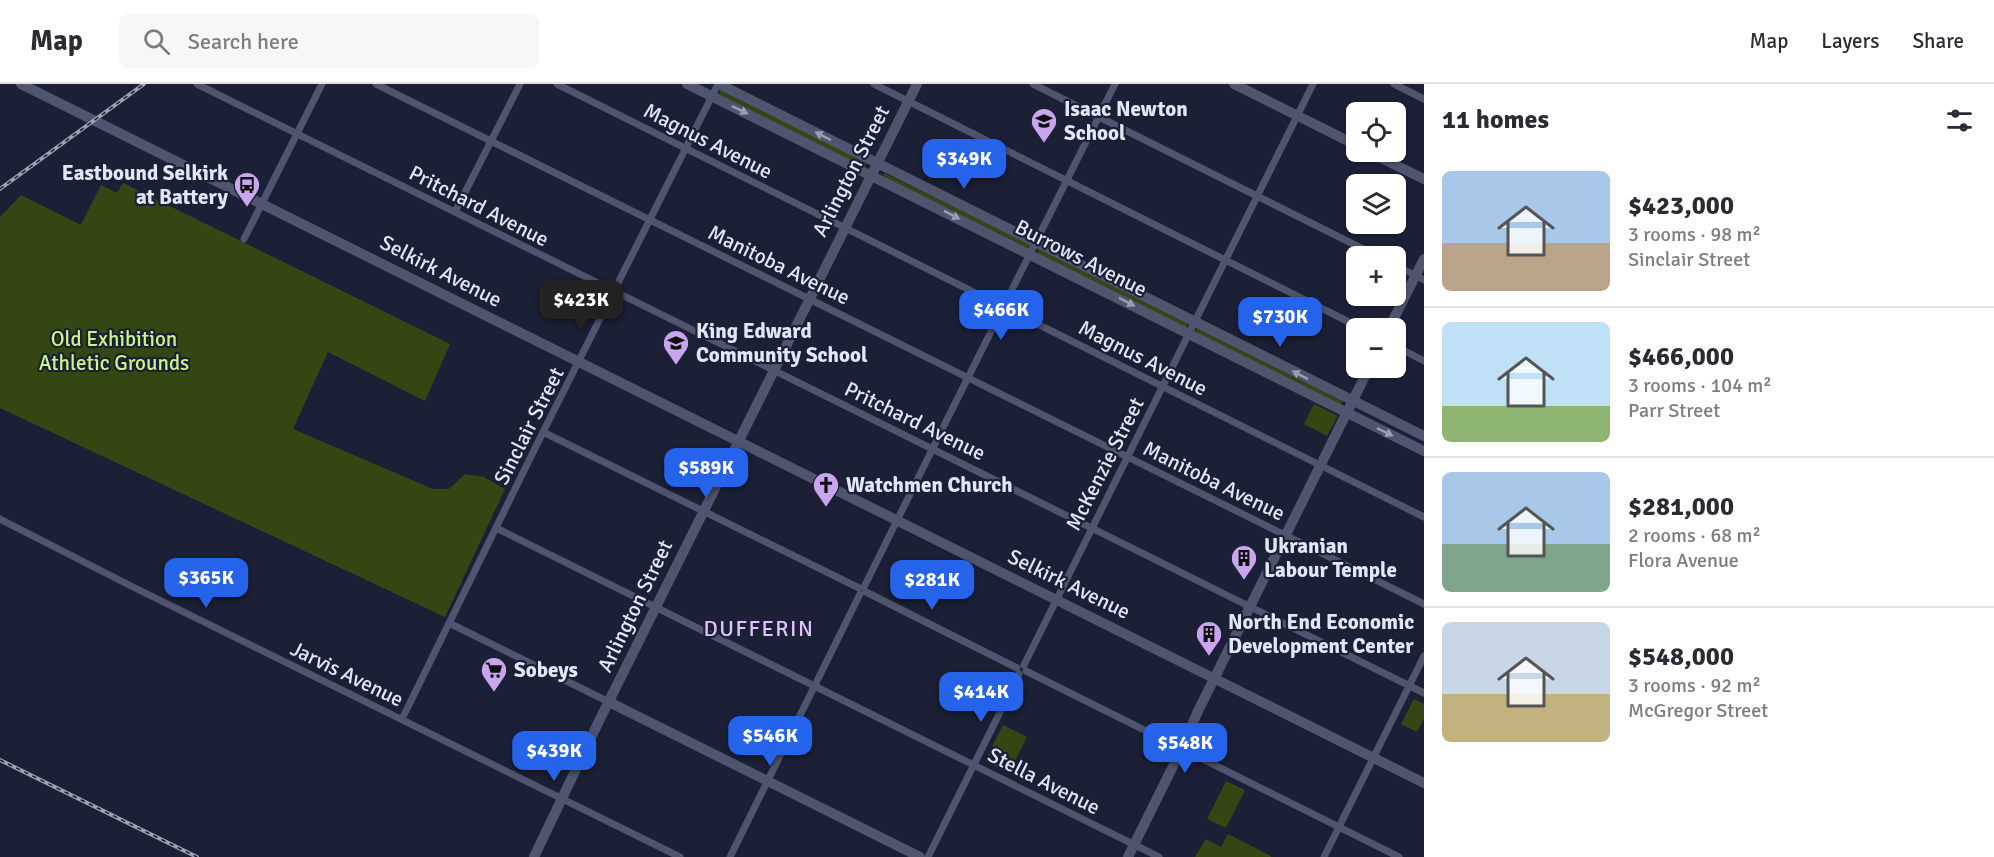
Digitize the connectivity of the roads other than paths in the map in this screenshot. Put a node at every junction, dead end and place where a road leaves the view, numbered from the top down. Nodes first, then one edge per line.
1 (21, 84) edge
2 (197, 84) edge
3 (322, 84) edge
4 (376, 84) edge
5 (520, 84) edge
6 (557, 84) edge
7 (687, 84) edge
8 (718, 84) edge
9 (874, 84) edge
10 (917, 84) edge
11 (1033, 84) edge
12 (1115, 84) edge
13 (1234, 84) edge
14 (1313, 84) edge
15 (1394, 84) edge
16 (36, 87) edge
17 (712, 96) junction
18 (1424, 99) edge
19 (908, 101) junction
20 (1297, 116) junction
21 (1098, 117) junction
22 (297, 133) junction
23 (1346, 140) edge
24 (491, 141) junction
25 (686, 148) junction
26 (1389, 162) edge
27 (877, 163) junction
28 (872, 174) junction
29 (1424, 179) edge
30 (1066, 181) junction
31 (1257, 196) junction
32 (262, 203) junction
33 (455, 212) junction
34 (650, 220) junction
35 (845, 228) junction
36 (244, 239) dead end
37 (1037, 242) junction
38 (1357, 246) edge
39 (1030, 254) junction
40 (1424, 259) edge
41 (1226, 260) junction
42 (1406, 271) edge
43 (1420, 278) edge
44 (614, 291) junction
45 (809, 299) junction
46 (1004, 307) junction
47 (1395, 318) edge
48 (1346, 320) edge
49 (1195, 322) junction
50 (1189, 333) junction
51 (1406, 351) edge
52 (1424, 360) edge
53 (579, 362) junction
54 (774, 370) junction
55 (969, 378) junction
56 (1364, 378) edge
57 (1163, 386) junction
58 (1353, 401) junction
59 (1346, 413) junction
60 (543, 432) junction
61 (1424, 436) edge
62 (738, 441) junction
63 (931, 448) junction
64 (1424, 452) edge
65 (1128, 457) junction
66 (1320, 465) junction
67 (703, 512) junction
68 (1424, 517) edge
69 (0, 519) edge
70 (897, 520) junction
71 (1092, 527) junction
72 (496, 528) junction
73 (1286, 535) junction
74 (862, 590) junction
75 (1056, 600) junction
76 (1424, 604) edge
77 (1251, 606) junction
78 (656, 607) junction
79 (449, 623) junction
80 (1424, 656) edge
81 (1022, 670) junction
82 (1214, 678) junction
83 (1409, 685) junction
84 (815, 686) junction
85 (1424, 693) edge
86 (609, 702) junction
87 (402, 719) junction
88 (1182, 748) junction
89 (1374, 758) junction
90 (973, 764) junction
91 (767, 782) junction
92 (1424, 783) edge
93 (1339, 827) junction
94 (1134, 845) junction
95 (534, 857) edge
96 (680, 857) edge
97 (730, 857) edge
98 (920, 857) edge
99 (928, 857) edge
100 (1128, 857) edge
101 (1159, 857) edge
102 (1324, 857) edge
103 (1399, 857) edge

1 - 16 main road, Selkirk Avenue
2 - 22 street, Pritchard Avenue
3 - 22 street
4 - 24 street, Manitoba Avenue
5 - 24 street
6 - 25 street, Magnus Avenue
7 - 17 main road, Burrows Avenue
8 - 17 street, Sinclair Street
27 -> 8 main road, Burrows Avenue
9 - 19 street
10 - 19 main road, Arlington Street
11 - 21 street
12 - 21 street
13 - 20 main road
14 - 20 street, McKenzie Street
15 - 18 street
16 - 32 main road, Selkirk Avenue
17 - 25 street, Sinclair Street
17 -> 28 main road, Burrows Avenue
19 - 27 main road, Arlington Street
19 - 30 street
20 - 23 main road
20 - 31 street, McKenzie Street
21 - 30 street
21 - 31 street
22 - 32 street
22 - 33 street, Pritchard Avenue
24 - 33 street
24 - 34 street, Manitoba Avenue
25 - 34 street, Sinclair Street
25 - 35 street, Magnus Avenue
26 - 29 main road
27 - 28 main road, Arlington Street
27 - 37 main road, Burrows Avenue
28 - 35 main road, Arlington Street
28 -> 39 main road, Burrows Avenue
30 - 37 street
30 - 41 street
31 - 38 street
31 - 41 street, McKenzie Street
32 - 36 street
32 - 53 main road, Selkirk Avenue
33 - 44 street, Pritchard Avenue
34 - 44 street, Sinclair Street
34 - 45 street, Manitoba Avenue
35 - 45 main road, Arlington Street
35 - 46 street, Magnus Avenue
37 - 39 street
37 - 49 main road, Burrows Avenue
39 - 46 street
39 -> 50 main road, Burrows Avenue
40 - 43 main road
41 - 48 street
41 - 49 street, McKenzie Street
42 - 43 street
43 - 47 main road
44 - 53 street, Sinclair Street
44 - 54 street, Pritchard Avenue
45 - 54 main road, Arlington Street
45 - 55 street, Manitoba Avenue
46 - 55 street
46 - 57 street, Magnus Avenue
49 - 50 street, McKenzie Street
58 -> 49 main road, Burrows Avenue
50 - 57 street, McKenzie Street
50 - 59 main road, Burrows Avenue
51 - 52 street
53 - 60 street, Sinclair Street
53 - 62 main road, Selkirk Avenue
54 - 62 main road, Arlington Street
54 - 63 street, Pritchard Avenue
55 - 63 street
55 - 65 street, Manitoba Avenue
56 - 58 main road
57 - 65 street, McKenzie Street
57 - 66 street, Magnus Avenue
58 - 59 main road
58 - 61 main road, Burrows Avenue
59 -> 64 main road, Burrows Avenue
59 - 66 main road
60 - 67 street
60 - 72 street, Sinclair Street
62 - 67 main road, Arlington Street
62 - 70 main road, Selkirk Avenue
63 - 70 street
63 - 71 street, Pritchard Avenue
65 - 71 street, McKenzie Street
65 - 73 street, Manitoba Avenue
66 - 68 street, Magnus Avenue
66 - 73 main road
67 - 74 street
67 - 78 main road, Arlington Street
69 - 87 street, Jarvis Avenue
70 - 74 street
70 - 75 main road, Selkirk Avenue
71 - 75 street, McKenzie Street
71 - 77 street, Pritchard Avenue
72 - 78 street, Stella Avenue
72 - 79 street, Sinclair Street
73 - 76 street, Manitoba Avenue
73 - 77 main road
74 - 81 street
74 - 84 street
75 - 81 street, McKenzie Street
75 - 82 main road, Selkirk Avenue
77 - 82 main road
77 - 83 street, Pritchard Avenue
78 - 84 street, Stella Avenue
78 - 86 main road, Arlington Street
79 - 86 street
79 - 87 street, Sinclair Street
80 - 83 street
81 - 88 street
81 - 90 street, McKenzie Street
82 - 88 main road
82 - 89 main road, Selkirk Avenue
83 - 85 street, Pritchard Avenue
83 - 89 street
84 - 90 street, Stella Avenue
84 - 91 street
86 - 91 main road
86 - 95 main road, Arlington Street
87 - 96 street, Jarvis Avenue
88 - 93 street
88 - 94 main road
89 - 92 main road, Selkirk Avenue
89 - 93 street
90 - 94 street, Stella Avenue
90 - 99 street, McKenzie Street
91 - 97 street
91 - 98 main road
93 - 102 street
93 - 103 street
94 - 100 main road
94 - 101 street, Stella Avenue

